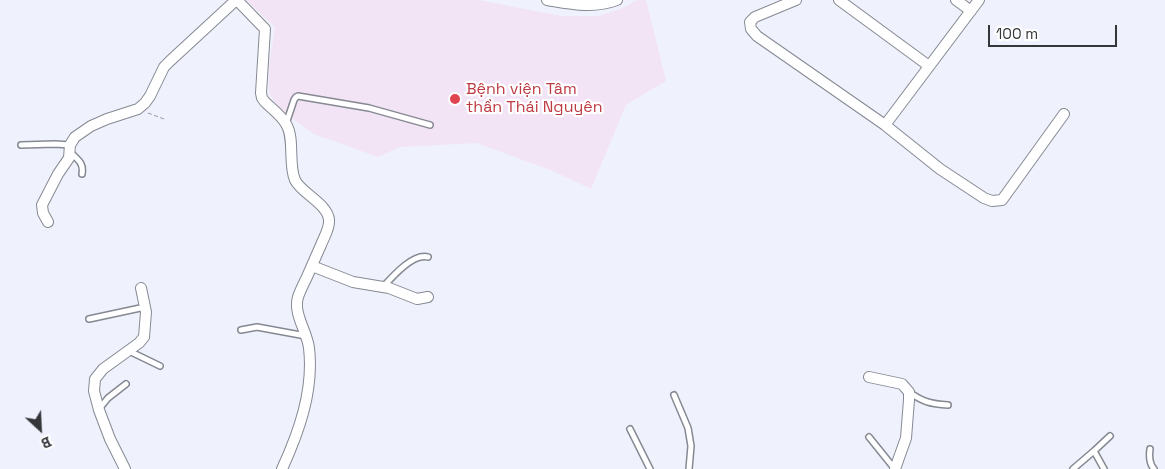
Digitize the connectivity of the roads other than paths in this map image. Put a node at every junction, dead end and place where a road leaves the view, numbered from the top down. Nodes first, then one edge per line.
1 (237, 0) edge
2 (546, 0) edge
3 (617, 0) edge
4 (796, 0) edge
5 (839, 0) edge
6 (956, 0) edge
7 (979, 0) edge
8 (971, 11) junction
9 (929, 66) junction
10 (1064, 114) dead end
11 (286, 124) junction
12 (430, 125) dead end
13 (885, 125) junction
14 (21, 145) dead end
15 (70, 148) junction
16 (82, 174) dead end
17 (48, 222) dead end
18 (428, 257) dead end
19 (312, 266) junction
20 (383, 287) junction
21 (141, 288) dead end
22 (428, 297) dead end
23 (145, 307) junction
24 (89, 319) dead end
25 (241, 330) dead end
26 (306, 336) junction
27 (128, 351) junction
28 (160, 366) dead end
29 (870, 377) dead end
30 (126, 384) dead end
31 (909, 392) junction
32 (674, 395) dead end
33 (948, 405) dead end
34 (99, 410) junction
35 (630, 429) dead end
36 (869, 436) dead end
37 (1110, 436) dead end
38 (1150, 449) dead end
39 (1094, 451) junction
40 (125, 469) edge
41 (282, 469) edge
42 (650, 469) edge
43 (689, 469) edge
44 (894, 469) edge
45 (1073, 469) edge
46 (1104, 469) edge
47 (1154, 469) edge

1 - 11 street
1 - 15 street
2 - 3 street
4 - 13 street
5 - 9 street
6 - 8 street
7 - 8 street
8 - 9 street
9 - 13 street
10 - 13 street
11 - 12 lane
11 - 19 street
14 - 15 lane
15 - 16 lane
15 - 17 street
18 - 20 lane
19 - 20 street
19 - 26 street
20 - 22 street
21 - 23 street
23 - 24 lane
23 - 27 street
25 - 26 lane
26 - 41 street
27 - 28 lane
27 - 34 street
29 - 31 street
30 - 34 lane
31 - 33 lane
31 - 44 street
32 - 43 lane
34 - 40 street
35 - 42 lane
36 - 44 lane
37 - 39 lane
38 - 47 lane
39 - 45 lane
39 - 46 lane

